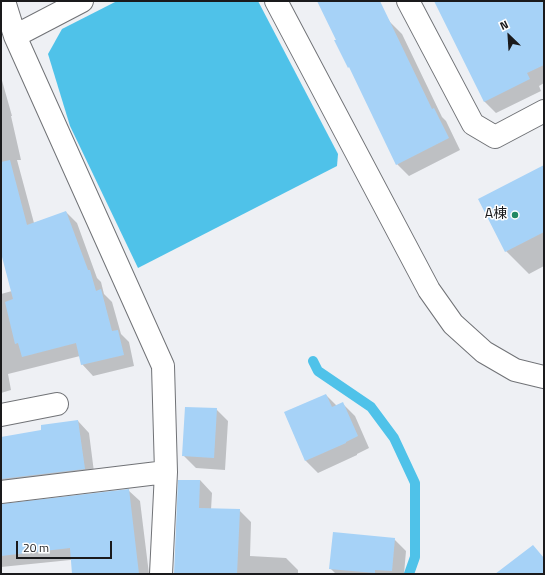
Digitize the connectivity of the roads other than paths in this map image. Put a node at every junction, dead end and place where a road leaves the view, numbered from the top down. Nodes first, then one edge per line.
1 (4, 1) edge
2 (82, 1) edge
3 (276, 1) edge
4 (408, 1) edge
5 (15, 36) junction
6 (544, 111) edge
7 (544, 377) edge
8 (57, 404) dead end
9 (1, 416) edge
10 (166, 472) junction
11 (1, 492) edge
12 (161, 574) edge

1 - 5 street
2 - 5 street
3 - 7 street
4 - 6 street
5 - 10 street
8 - 9 street
10 - 11 street
10 - 12 street

